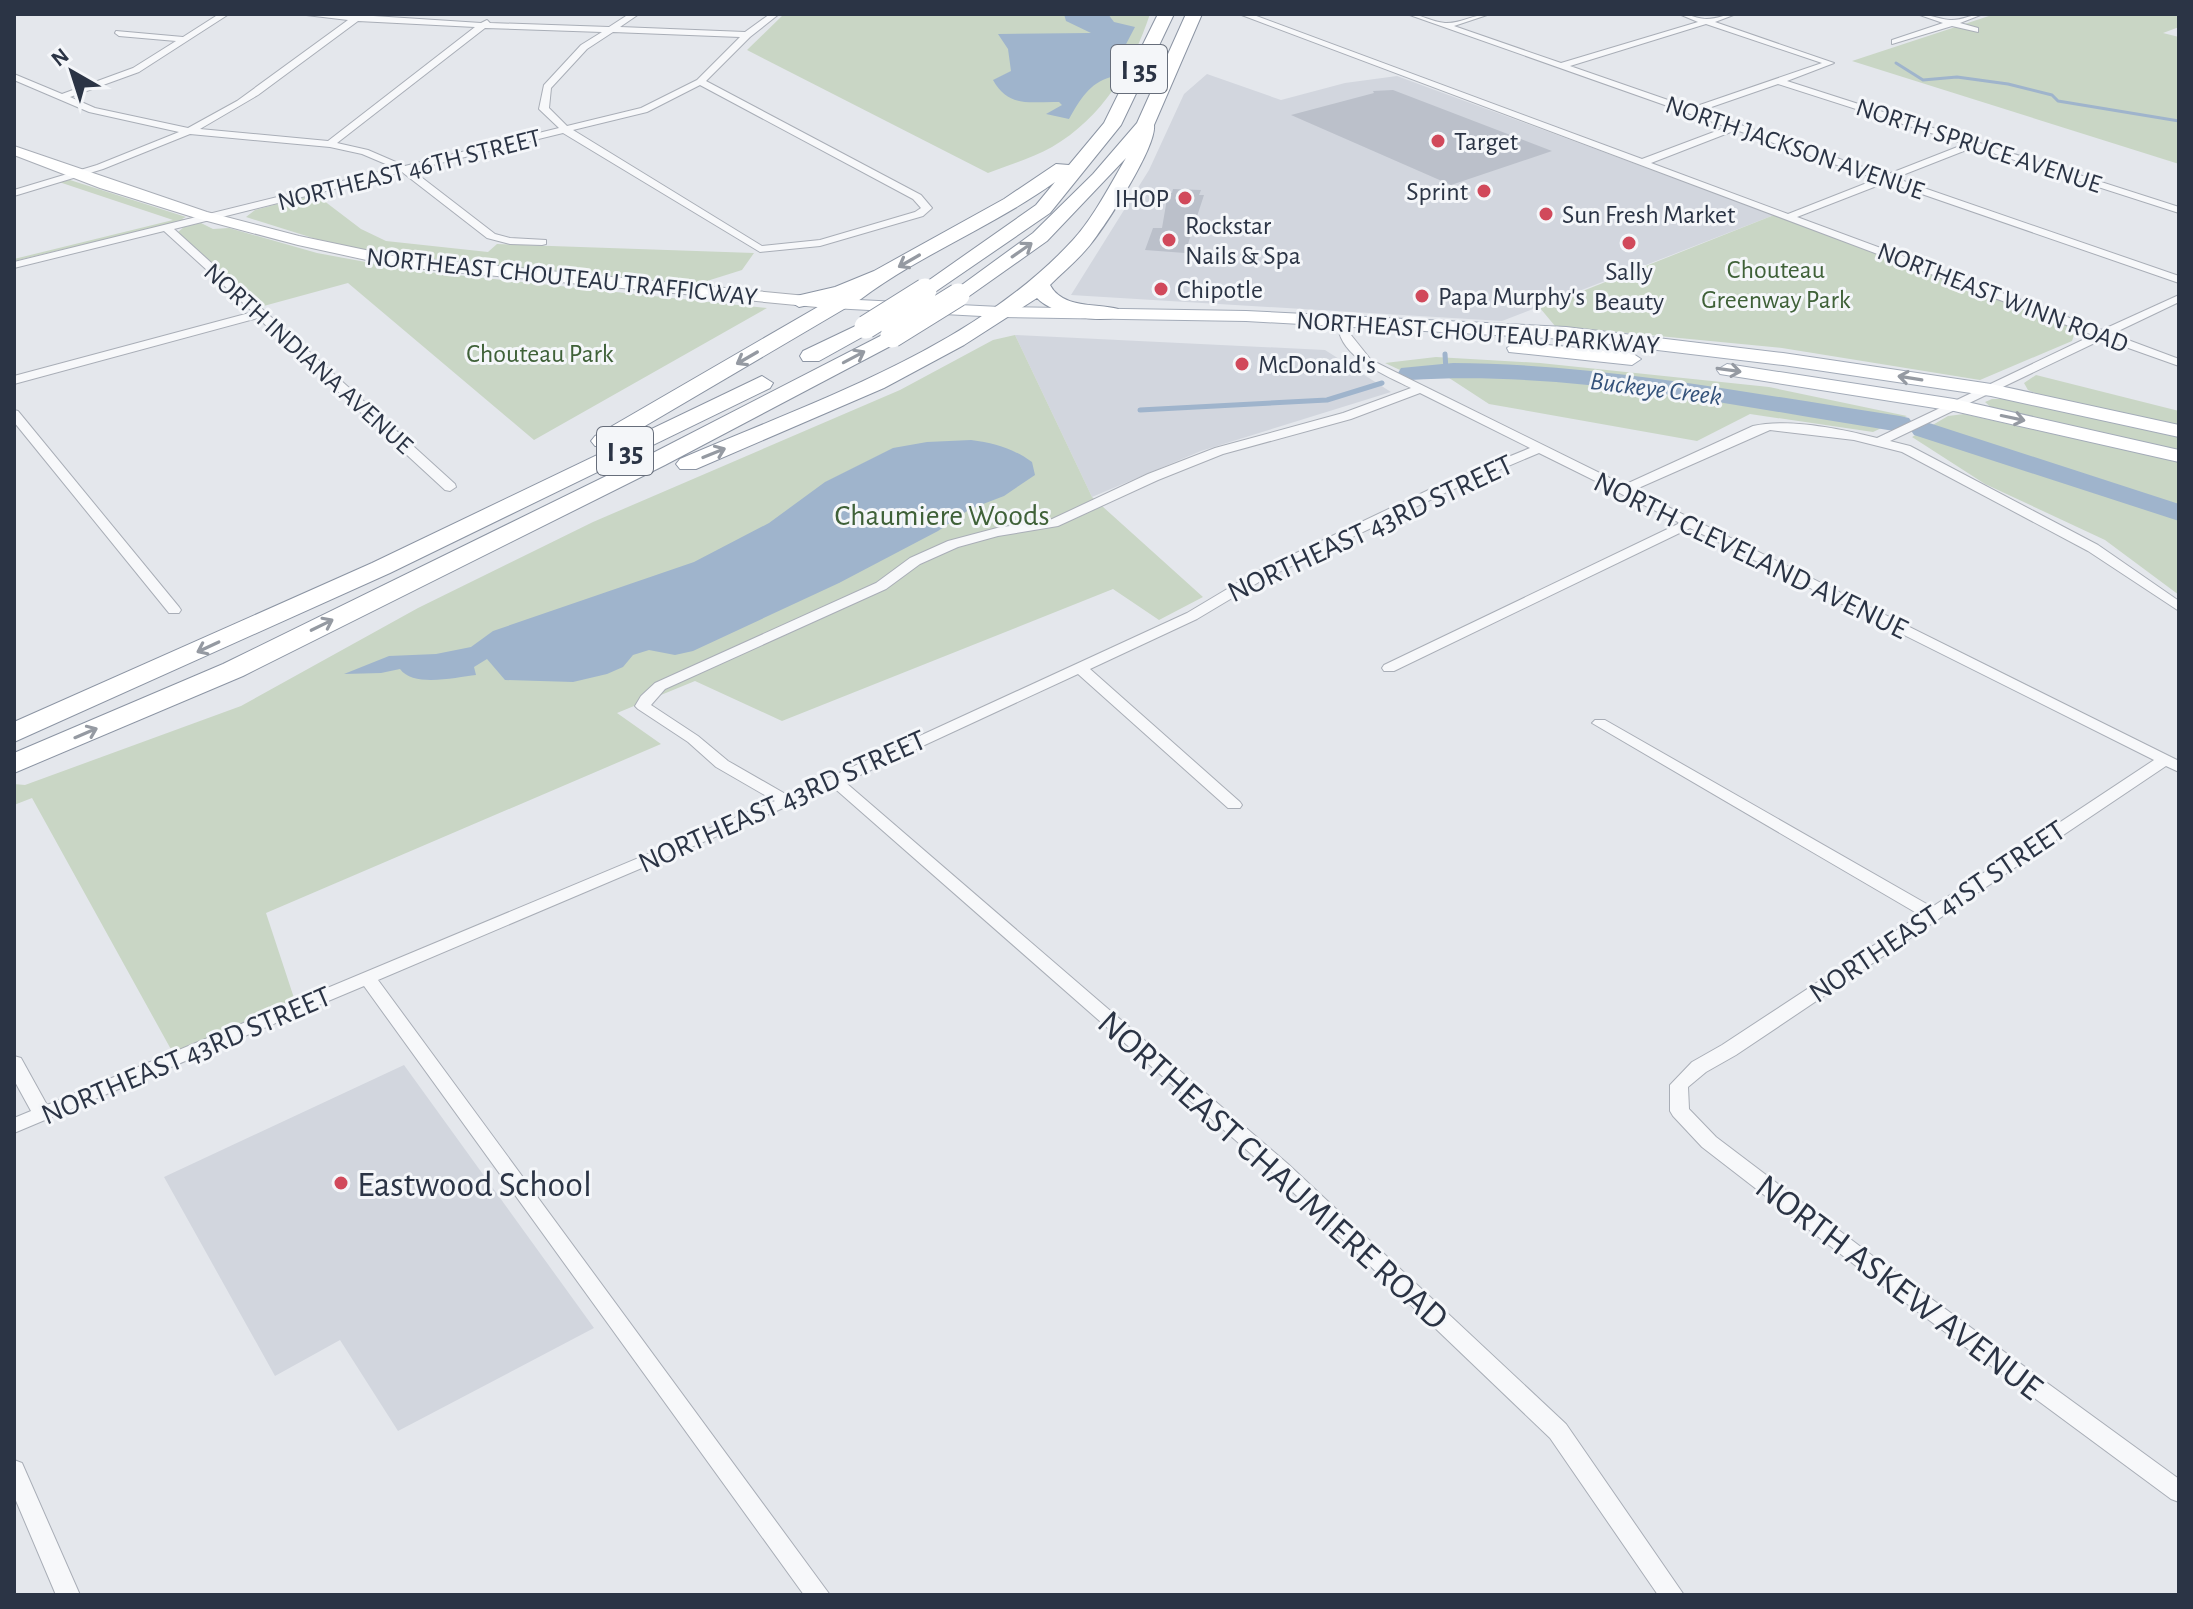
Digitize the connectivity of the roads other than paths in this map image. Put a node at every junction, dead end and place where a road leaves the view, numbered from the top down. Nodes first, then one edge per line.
1 (225, 14) edge
2 (302, 14) edge
3 (501, 14) edge
4 (635, 14) edge
5 (775, 14) edge
6 (1166, 14) edge
7 (1194, 14) edge
8 (1243, 14) edge
9 (1411, 14) edge
10 (1486, 14) edge
11 (1683, 14) edge
12 (1732, 14) edge
13 (1921, 14) edge
14 (1979, 14) edge
15 (359, 17) edge
16 (1707, 22) junction
17 (1952, 23) junction
18 (484, 24) junction
19 (1445, 26) junction
20 (611, 28) junction
21 (1975, 30) dead end
22 (119, 33) dead end
23 (747, 35) junction
24 (182, 39) junction
25 (1895, 42) dead end
26 (1561, 66) junction
27 (14, 77) edge
28 (1778, 81) junction
29 (700, 82) junction
30 (63, 97) junction
31 (1691, 111) junction
32 (1112, 125) junction
33 (1145, 125) junction
34 (1735, 127) junction
35 (187, 131) junction
36 (567, 131) junction
37 (330, 144) junction
38 (1974, 144) junction
39 (14, 150) edge
40 (1641, 163) junction
41 (404, 169) junction
42 (77, 174) junction
43 (1886, 178) junction
44 (14, 193) edge
45 (2179, 210) edge
46 (217, 217) junction
47 (1789, 217) junction
48 (168, 229) junction
49 (542, 242) dead end
50 (14, 265) edge
51 (2179, 280) edge
52 (870, 283) junction
53 (1039, 284) junction
54 (2179, 298) edge
55 (790, 300) junction
56 (838, 304) junction
57 (1000, 312) junction
58 (1111, 313) junction
59 (259, 314) junction
60 (1026, 319) junction
61 (1344, 329) junction
62 (793, 331) junction
63 (1535, 332) junction
64 (2103, 335) junction
65 (956, 340) junction
66 (1483, 345) junction
67 (2179, 363) edge
68 (14, 380) edge
69 (1420, 389) junction
70 (1991, 390) junction
71 (1954, 405) junction
72 (14, 414) edge
73 (2179, 431) edge
74 (1881, 441) junction
75 (1538, 449) junction
76 (2179, 456) edge
77 (450, 487) dead end
78 (1622, 491) junction
79 (1688, 524) junction
80 (460, 557) junction
81 (381, 568) junction
82 (2179, 607) edge
83 (174, 610) dead end
84 (1079, 667) junction
85 (1389, 668) dead end
86 (1600, 723) dead end
87 (14, 733) edge
88 (2172, 763) edge
89 (14, 764) edge
90 (835, 781) junction
91 (788, 802) junction
92 (1234, 805) dead end
93 (1932, 914) junction
94 (368, 979) junction
95 (1710, 1062) joint
96 (14, 1063) edge
97 (43, 1115) junction
98 (14, 1126) edge
99 (14, 1470) edge
100 (2179, 1492) edge
101 (68, 1595) edge
102 (818, 1595) edge
103 (1672, 1595) edge

1 - 24 street
2 - 15 street
3 - 18 street
4 - 20 street
5 - 23 street, NORTHEAST 46TH STREET
6 - 32 highway, I 35
7 - 33 highway, I 35
8 - 40 street, NORTHEAST WINN ROAD
9 - 19 street, NORTH JACKSON AVENUE
10 - 19 street
11 - 16 street
12 - 16 street
13 - 17 street
14 - 17 street
15 - 18 street
15 - 35 street
16 - 26 street
16 - 28 street
17 - 21 street
17 - 25 street
18 - 20 street
18 - 37 street
19 - 26 street, NORTH JACKSON AVENUE
20 - 23 street
20 - 36 street
22 - 24 street
23 - 29 street, NORTHEAST 46TH STREET
24 - 30 street
26 - 31 street, NORTH JACKSON AVENUE
27 - 30 street
28 - 31 street
28 - 38 street, NORTH SPRUCE AVENUE
29 - 36 street, NORTHEAST 46TH STREET
29 - 36 street
30 - 35 street
31 - 34 street, NORTH JACKSON AVENUE
32 -> 52 highway
32 - 81 highway, I 35, bridge
33 - 53 highway
80 -> 33 highway, I 35, bridge
34 - 40 street
34 - 43 street, NORTH JACKSON AVENUE
35 - 37 street
35 - 42 street
36 - 41 street, NORTHEAST 46TH STREET
37 - 41 street
38 - 43 street
38 - 45 street, NORTH SPRUCE AVENUE
39 - 42 main road, NORTHEAST CHOUTEAU TRAFFICWAY
40 - 47 street, NORTHEAST WINN ROAD
41 - 46 street, NORTHEAST 46TH STREET
41 - 49 street
42 - 44 street
42 - 46 main road, NORTHEAST CHOUTEAU TRAFFICWAY
43 - 47 street
43 - 51 street, NORTH JACKSON AVENUE
46 - 48 street, NORTHEAST 46TH STREET
46 - 55 main road, NORTHEAST CHOUTEAU TRAFFICWAY
47 - 64 street, NORTHEAST WINN ROAD
48 - 50 street, NORTHEAST 46TH STREET
48 - 59 street, NORTH INDIANA AVENUE
52 - 55 highway
52 - 56 highway
53 - 57 highway
53 - 58 highway
54 - 64 street
55 - 56 main road, NORTHEAST CHOUTEAU TRAFFICWAY
55 - 62 highway
56 - 57 main road
56 - 62 highway
57 - 58 main road, NORTHEAST CHOUTEAU PARKWAY
57 - 60 main road, NORTHEAST CHOUTEAU PARKWAY
57 - 65 highway
58 - 61 main road, NORTHEAST CHOUTEAU PARKWAY
59 - 68 street
59 - 77 street, NORTH INDIANA AVENUE
60 - 61 main road, NORTHEAST CHOUTEAU PARKWAY
60 - 65 highway
61 - 63 main road, NORTHEAST CHOUTEAU PARKWAY
61 - 66 main road, NORTHEAST CHOUTEAU PARKWAY
61 - 69 street, NORTH CLEVELAND AVENUE
62 -> 81 highway
63 - 66 main road
70 -> 63 main road, NORTHEAST CHOUTEAU PARKWAY
64 - 67 street, NORTHEAST WINN ROAD
64 - 70 street
80 -> 65 highway
66 -> 71 main road, NORTHEAST CHOUTEAU PARKWAY
69 - 75 street, NORTH CLEVELAND AVENUE
69 - 91 street
70 - 71 street
70 - 73 main road, NORTHEAST CHOUTEAU PARKWAY
71 - 74 street
71 -> 76 main road, NORTHEAST CHOUTEAU PARKWAY
72 - 83 street
74 - 78 street
74 - 82 street
75 - 78 street, NORTH CLEVELAND AVENUE
75 - 84 street, NORTHEAST 43RD STREET
78 - 79 street, NORTH CLEVELAND AVENUE
79 - 85 street
79 - 88 street, NORTH CLEVELAND AVENUE
89 -> 80 highway, I 35
81 -> 87 highway, I 35
84 - 90 street, NORTHEAST 43RD STREET
84 - 92 street
86 - 93 street
88 - 93 street, NORTHEAST 41ST STREET
90 - 91 street, NORTHEAST 43RD STREET
90 - 103 street, NORTHEAST CHAUMIERE ROAD
91 - 94 street, NORTHEAST 43RD STREET
93 - 95 street, NORTHEAST 41ST STREET
94 - 97 street, NORTHEAST 43RD STREET
94 - 102 street
95 - 100 street, NORTH ASKEW AVENUE
96 - 97 street
97 - 98 street, NORTHEAST 43RD STREET
99 - 101 street

